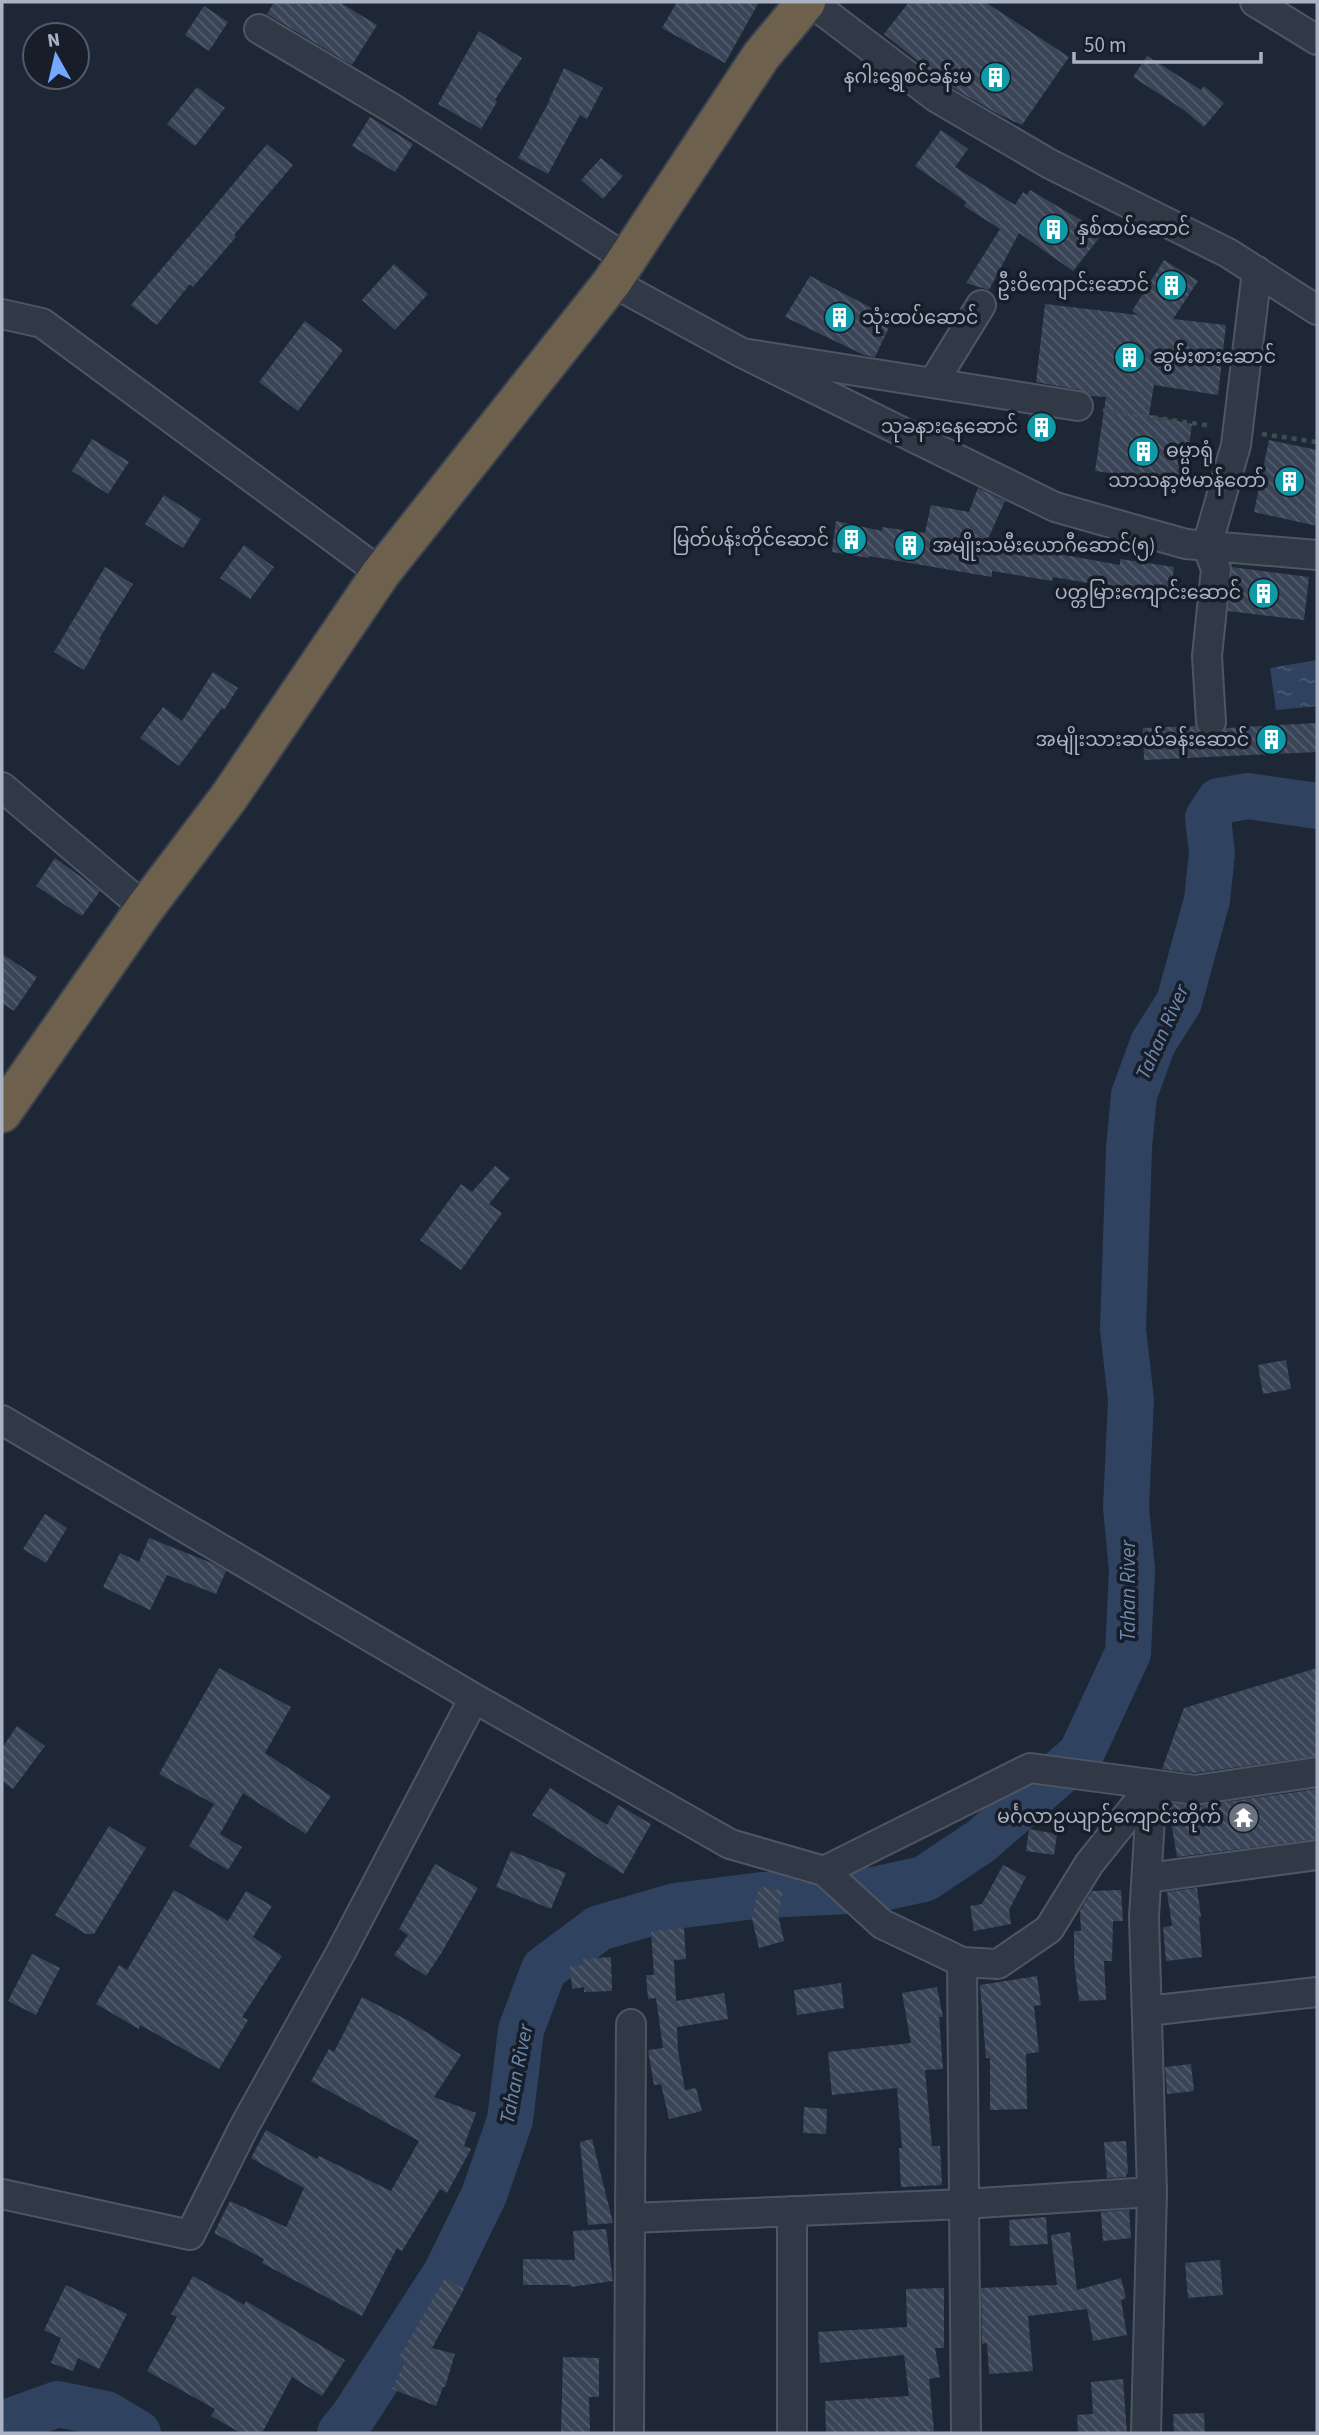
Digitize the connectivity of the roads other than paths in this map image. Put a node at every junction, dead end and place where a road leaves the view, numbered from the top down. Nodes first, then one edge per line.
1 (808, 2) edge
2 (1255, 2) edge
3 (259, 29) dead end
4 (1317, 40) edge
5 (620, 271) junction
6 (1257, 271) junction
7 (981, 305) dead end
8 (1317, 310) edge
9 (2, 314) edge
10 (743, 353) junction
11 (933, 383) junction
12 (1078, 406) road end
13 (1207, 546) junction
14 (1317, 555) edge
15 (382, 573) junction
16 (1211, 722) dead end
17 (2, 787) edge
18 (145, 908) junction
19 (2, 1113) edge
20 (2, 1420) edge
21 (474, 1698) junction
22 (1317, 1772) edge
23 (1152, 1784) junction
24 (1317, 1855) edge
25 (824, 1871) junction
26 (1146, 1878) junction
27 (962, 1962) junction
28 (1317, 1992) edge
29 (1147, 2011) junction
30 (631, 2024) dead end
31 (1152, 2192) junction
32 (2, 2194) edge
33 (964, 2204) junction
34 (792, 2211) junction
35 (631, 2218) junction
36 (628, 2433) edge
37 (792, 2433) edge
38 (967, 2433) edge
39 (1146, 2433) edge

1 - 5 highway
1 - 6 street
2 - 4 street
3 - 5 street
5 - 10 street
5 - 15 highway
6 - 8 street
6 - 13 street
7 - 11 street
9 - 15 street
10 - 11 street
10 - 13 street
11 - 12 street
13 - 14 street
13 - 16 street
15 - 18 highway
17 - 18 street
18 - 19 highway
20 - 21 street
21 - 25 street
21 - 32 street
22 - 23 street
23 - 25 street
23 - 26 street
23 - 27 street
24 - 26 street
25 - 27 street
26 - 29 street
27 - 33 street
28 - 29 street
29 - 31 street
30 - 35 street
31 - 33 street
31 - 39 street
33 - 34 street
33 - 38 street
34 - 35 street
34 - 37 street
35 - 36 street

